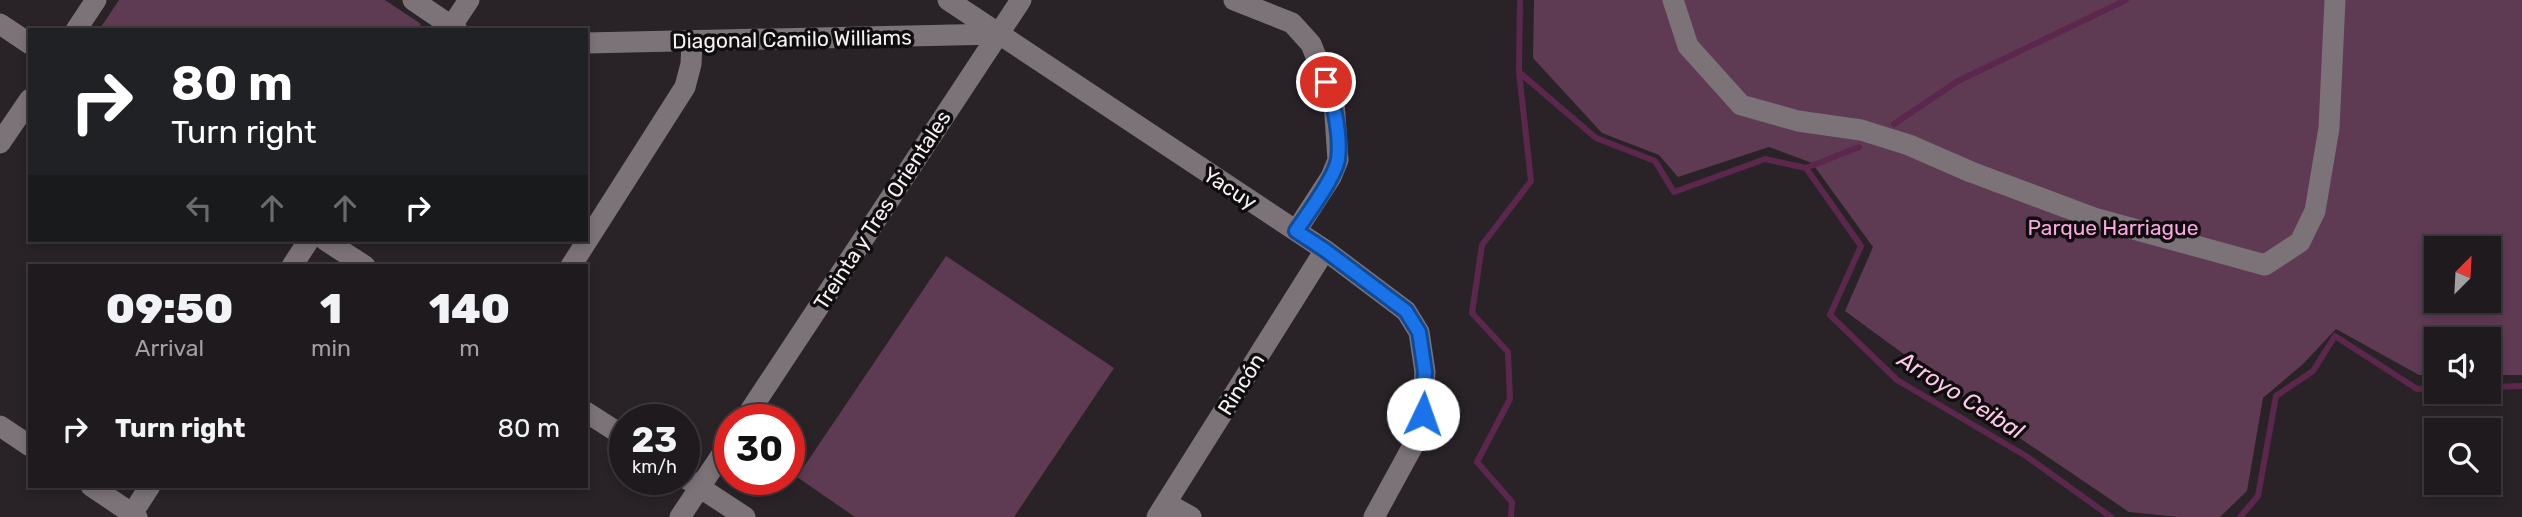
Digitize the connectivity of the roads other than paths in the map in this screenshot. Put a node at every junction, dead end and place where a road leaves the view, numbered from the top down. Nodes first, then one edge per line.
1 (96, 0) edge
2 (413, 0) edge
3 (469, 0) edge
4 (948, 0) edge
5 (1021, 0) edge
6 (1234, 0) edge
7 (1673, 0) edge
8 (2335, 0) edge
9 (0, 24) edge
10 (77, 28) edge
11 (452, 28) edge
12 (454, 28) edge
13 (998, 34) junction
14 (692, 42) junction
15 (28, 43) edge
16 (588, 43) edge
17 (28, 102) edge
18 (0, 143) edge
19 (1296, 231) junction
20 (588, 239) edge
21 (308, 242) edge
22 (328, 242) edge
23 (586, 242) edge
24 (1325, 250) junction
25 (293, 264) edge
26 (362, 264) edge
27 (572, 264) edge
28 (755, 404) edge
29 (588, 413) edge
30 (0, 426) edge
31 (609, 427) edge
32 (28, 445) edge
33 (714, 459) edge
34 (700, 474) edge
35 (700, 487) edge
36 (94, 488) edge
37 (149, 488) edge
38 (688, 495) edge
39 (1161, 510) edge
40 (133, 516) edge
41 (680, 517) edge
42 (745, 517) edge
43 (1191, 517) edge
44 (1374, 517) edge

1 - 10 street
2 - 11 street
3 - 12 street
4 - 13 street, Yacuy
5 - 13 street, Treinta y Tres Orientales
6 - 19 street
7 - 8 street
9 - 15 street
13 - 14 street, Diagonal Camilo Williams
13 - 19 street, Yacuy
13 - 28 street, Treinta y Tres Orientales
14 - 16 street, Diagonal Camilo Williams
14 - 20 street
17 - 18 street
19 - 24 street, Yacuy
21 - 25 street
22 - 26 street
23 - 27 street
24 - 39 street, Rincón
24 - 44 street, Yacuy
29 - 31 street
30 - 32 street
33 - 34 street
35 - 42 street
36 - 40 street
37 - 40 street
38 - 41 street
39 - 43 street

